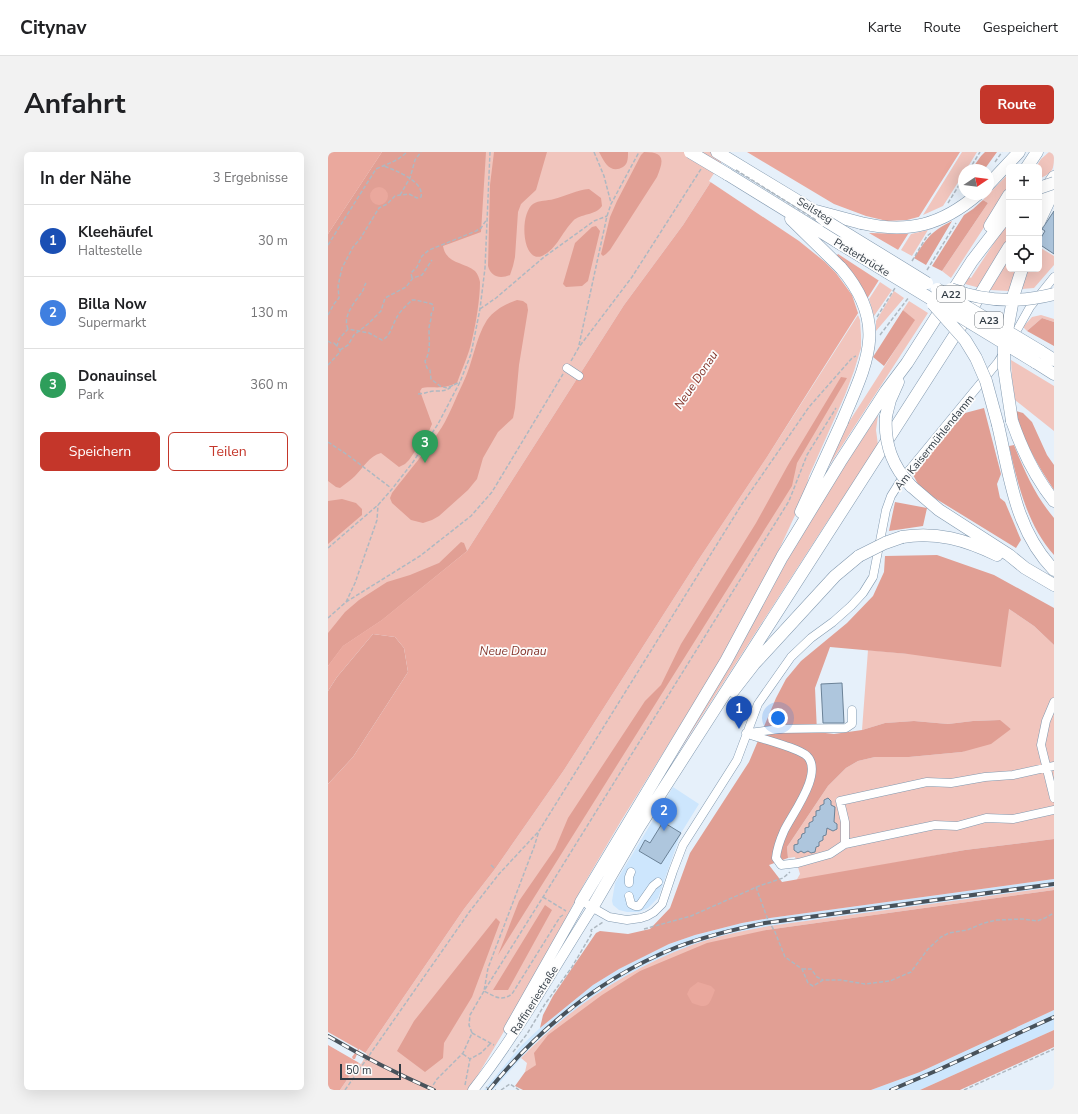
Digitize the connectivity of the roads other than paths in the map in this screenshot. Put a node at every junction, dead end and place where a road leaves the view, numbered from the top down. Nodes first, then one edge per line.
1 (690, 152) edge
2 (717, 152) edge
3 (1019, 152) edge
4 (1037, 152) edge
5 (1029, 164) edge
6 (1054, 177) edge
7 (994, 179) edge
8 (1054, 183) edge
9 (1042, 187) edge
10 (1054, 190) edge
11 (1042, 195) edge
12 (970, 200) edge
13 (1006, 200) edge
14 (780, 206) junction
15 (811, 209) junction
16 (1042, 216) edge
17 (1006, 217) edge
18 (1006, 252) edge
19 (972, 261) junction
20 (1021, 272) edge
21 (1054, 277) edge
22 (927, 282) junction
23 (1054, 294) edge
24 (926, 296) junction
25 (1037, 357) junction
26 (1054, 360) edge
27 (907, 363) junction
28 (567, 368) road end
29 (1054, 374) edge
30 (579, 376) dead end
31 (1054, 501) edge
32 (782, 557) junction
33 (1025, 568) junction
34 (1054, 570) edge
35 (1054, 586) edge
36 (1054, 702) edge
37 (852, 710) dead end
38 (702, 727) junction
39 (746, 733) junction
40 (1050, 767) edge
41 (1054, 798) edge
42 (1054, 810) edge
43 (845, 844) junction
44 (631, 872) dead end
45 (658, 882) dead end
46 (629, 883) dead end
47 (629, 896) dead end
48 (586, 905) junction
49 (473, 1090) edge

1 - 14 highway, Praterbrücke / A23, bridge
2 - 15 highway, Praterbrücke / A23
3 - 7 highway
4 - 5 highway
6 - 11 highway
8 - 9 highway, bridge
10 - 16 highway
12 - 15 highway, bridge
13 - 19 highway, A22
14 - 24 highway, Praterbrücke / A23, bridge
14 - 32 highway, bridge
15 - 22 highway, Praterbrücke / A23, bridge
17 - 19 highway
18 - 38 highway, A22
19 - 27 highway, A22
20 - 31 highway, bridge
21 - 39 street, Am Kaisermühlendamm
22 - 23 highway, bridge
22 - 25 highway, Praterbrücke / A23, bridge
24 - 25 highway, Praterbrücke / A23, bridge
24 - 34 highway, bridge
25 - 26 highway, A23
25 - 29 highway, A23
27 - 32 highway
27 - 33 highway, bridge
28 - 30 street
32 - 48 highway
33 - 35 highway
33 - 38 highway, bridge
36 - 40 street
37 - 39 street
38 - 48 highway
39 - 43 street
39 - 48 street, Am Kaisermühlendamm
40 - 41 street
40 - 43 street
42 - 43 street
44 - 46 street
45 - 47 street
48 - 49 main road, Raffineriestraße
48 - 49 main road, Raffineriestraße

